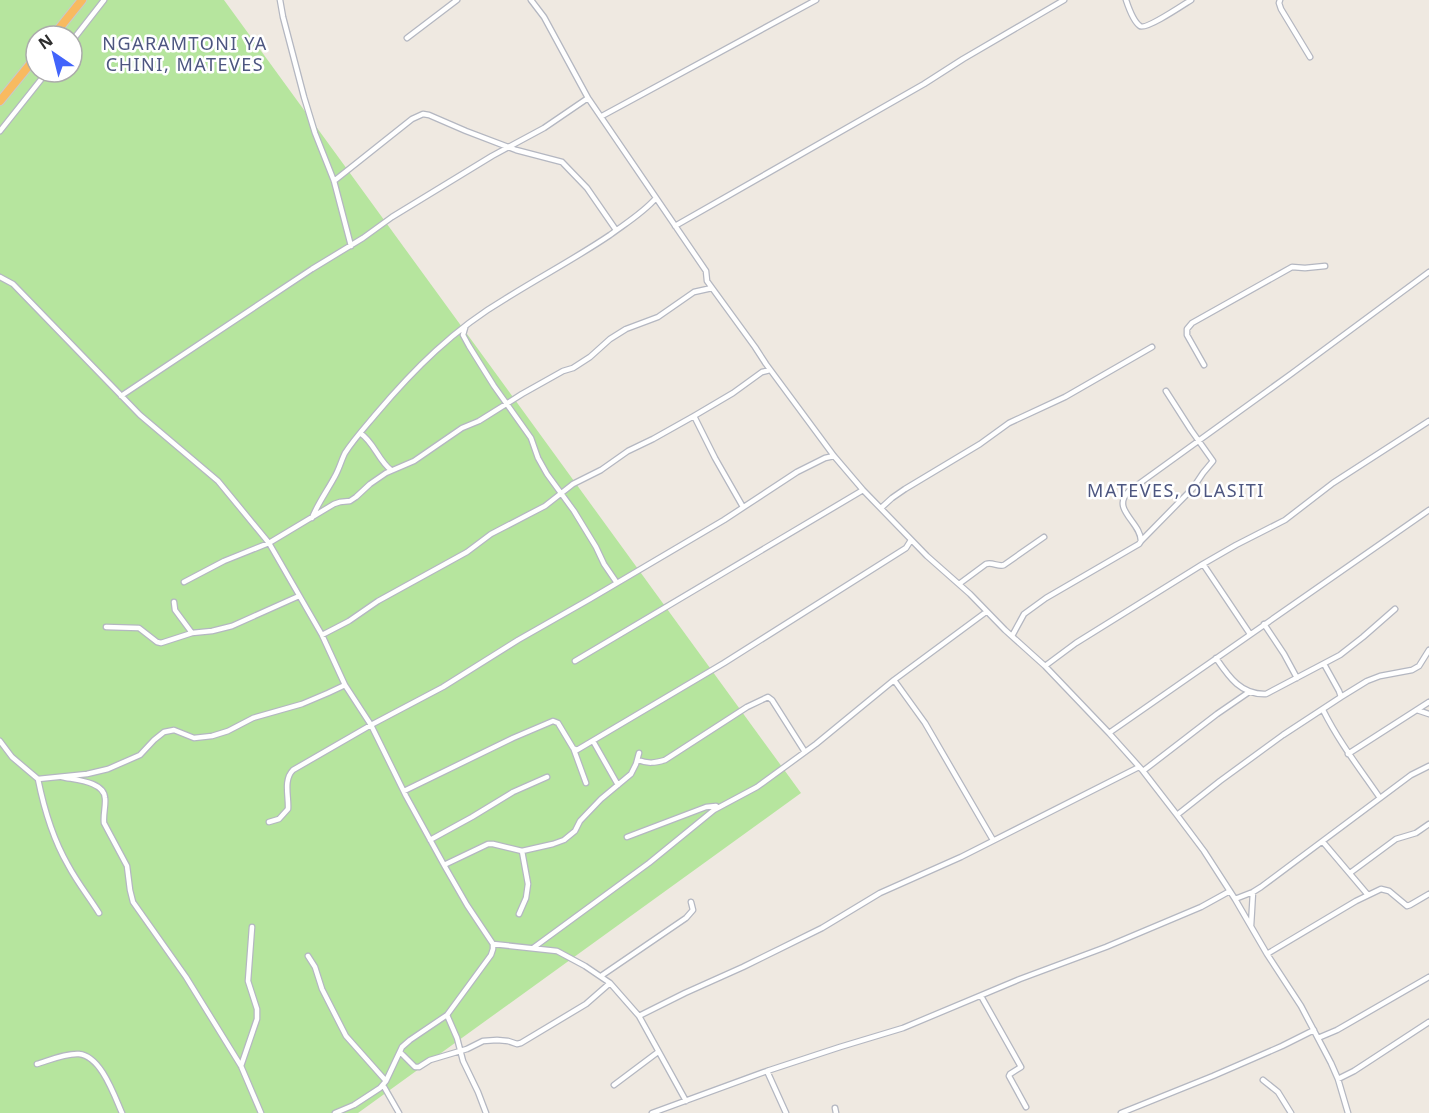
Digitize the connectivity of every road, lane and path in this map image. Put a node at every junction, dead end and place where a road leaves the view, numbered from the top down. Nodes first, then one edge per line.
1 (82, 0) edge
2 (104, 0) edge
3 (280, 0) edge
4 (457, 0) edge
5 (531, 0) edge
6 (816, 0) edge
7 (1064, 0) edge
8 (1126, 0) edge
9 (1191, 0) edge
10 (1280, 0) edge
11 (63, 24) edge
12 (84, 26) edge
13 (407, 38) dead end
14 (1310, 57) dead end
15 (24, 72) edge
16 (37, 84) edge
17 (588, 98) junction
18 (0, 101) edge
19 (602, 116) junction
20 (0, 131) edge
21 (508, 147) junction
22 (334, 181) junction
23 (656, 198) junction
24 (675, 226) junction
25 (616, 230) junction
26 (351, 246) junction
27 (1325, 266) dead end
28 (1429, 272) edge
29 (0, 277) edge
30 (712, 288) junction
31 (466, 326) junction
32 (1152, 347) dead end
33 (1204, 365) dead end
34 (770, 370) junction
35 (1166, 391) dead end
36 (121, 396) junction
37 (507, 404) junction
38 (694, 416) junction
39 (1429, 421) edge
40 (360, 433) junction
41 (1198, 440) junction
42 (834, 456) junction
43 (391, 470) junction
44 (863, 490) junction
45 (561, 493) junction
46 (743, 507) junction
47 (881, 508) junction
48 (1429, 510) edge
49 (312, 518) junction
50 (1044, 537) dead end
51 (910, 540) junction
52 (1141, 541) junction
53 (269, 543) junction
54 (1203, 564) junction
55 (184, 582) dead end
56 (617, 583) junction
57 (959, 584) junction
58 (299, 596) junction
59 (174, 602) dead end
60 (1395, 609) dead end
61 (986, 612) junction
62 (1264, 624) junction
63 (106, 627) dead end
64 (192, 633) junction
65 (322, 634) junction
66 (1250, 634) junction
67 (1012, 636) junction
68 (1429, 650) edge
69 (1216, 658) junction
70 (575, 661) dead end
71 (1324, 664) junction
72 (1046, 666) junction
73 (1297, 678) junction
74 (894, 680) junction
75 (345, 685) junction
76 (1250, 692) junction
77 (1341, 697) junction
78 (1429, 702) edge
79 (1323, 710) junction
80 (1418, 710) junction
81 (1429, 714) edge
82 (371, 725) junction
83 (1109, 733) junction
84 (0, 741) edge
85 (593, 741) junction
86 (574, 750) junction
87 (805, 752) junction
88 (639, 753) dead end
89 (1348, 754) junction
90 (638, 760) junction
91 (1429, 766) edge
92 (1141, 769) junction
93 (62, 777) junction
94 (547, 777) dead end
95 (38, 779) junction
96 (586, 783) dead end
97 (618, 785) junction
98 (404, 791) junction
99 (1380, 798) junction
100 (719, 806) junction
101 (1177, 815) junction
102 (269, 822) dead end
103 (1429, 824) edge
104 (627, 837) dead end
105 (430, 840) junction
106 (993, 840) junction
107 (1323, 842) junction
108 (522, 851) junction
109 (444, 865) junction
110 (1350, 873) junction
111 (1230, 891) junction
112 (1252, 892) junction
113 (1429, 894) edge
114 (1368, 895) junction
115 (1235, 899) junction
116 (691, 902) dead end
117 (99, 914) dead end
118 (519, 914) dead end
119 (1251, 926) junction
120 (252, 927) dead end
121 (493, 944) junction
122 (533, 948) junction
123 (1267, 954) junction
124 (308, 956) dead end
125 (601, 976) junction
126 (1429, 977) edge
127 (610, 983) junction
128 (981, 996) junction
129 (447, 1016) junction
130 (639, 1017) junction
131 (1429, 1022) edge
132 (1314, 1030) junction
133 (1318, 1038) junction
134 (460, 1050) junction
135 (399, 1052) junction
136 (658, 1052) junction
137 (37, 1064) dead end
138 (241, 1066) junction
139 (767, 1071) junction
140 (1338, 1079) junction
141 (1263, 1080) dead end
142 (385, 1083) junction
143 (614, 1085) dead end
144 (686, 1101) junction
145 (1026, 1107) dead end
146 (122, 1113) edge
147 (261, 1113) edge
148 (335, 1113) edge
149 (399, 1113) edge
150 (486, 1113) edge
151 (651, 1113) edge
152 (786, 1113) edge
153 (1121, 1113) edge
154 (1291, 1113) edge
155 (1348, 1113) edge

1 - 11 highway
2 - 12 street
3 - 22 street
4 - 13 street
5 - 17 street
6 - 19 street
7 - 24 street
8 - 9 street
10 - 14 street
15 - 18 highway
16 - 20 street
17 - 19 street
17 - 21 street
19 - 23 street
21 - 22 street
21 - 25 street
21 - 26 street
22 - 26 street
23 - 24 street
23 - 25 street
24 - 30 street
25 - 31 street
26 - 36 street
27 - 33 street
28 - 41 street
29 - 36 street
30 - 34 street
30 - 37 street
31 - 37 street
31 - 40 street
32 - 47 street
34 - 38 street
34 - 42 street
35 - 41 street
36 - 53 street
37 - 43 street
37 - 45 street
38 - 45 street
38 - 46 street
39 - 54 street
40 - 43 street
40 - 49 street
41 - 52 street
41 - 52 street
42 - 44 street
42 - 46 street
43 - 49 street
44 - 47 street
44 - 70 street
45 - 56 street
45 - 65 street
46 - 56 street
47 - 51 street
48 - 62 street
49 - 53 street
50 - 57 street
51 - 57 street
51 - 85 street
52 - 67 street
53 - 55 street
53 - 58 street
54 - 66 street
54 - 72 street
56 - 82 street
57 - 61 street
58 - 64 street
58 - 65 street
59 - 64 street
60 - 71 street
61 - 67 street
61 - 74 street
62 - 66 street
62 - 73 street
63 - 64 street
65 - 75 street
66 - 69 street
67 - 72 street
68 - 77 street
69 - 76 street
69 - 83 street
71 - 73 street
71 - 77 street
72 - 83 street
73 - 76 street
74 - 87 street
74 - 106 street
75 - 82 street
75 - 93 street
76 - 92 street
77 - 79 street
78 - 80 street
79 - 89 street
79 - 101 street
80 - 81 street
80 - 89 street
82 - 98 street
82 - 102 street
83 - 92 street
84 - 95 street
85 - 86 street
85 - 97 street
86 - 96 street
86 - 98 street
87 - 90 street
87 - 100 street
88 - 90 street
89 - 99 street
90 - 97 street
91 - 99 street
92 - 101 street
92 - 106 street
93 - 95 street
93 - 138 street
94 - 105 street
95 - 117 street
97 - 108 street
98 - 105 street
99 - 107 street
100 - 104 street
100 - 122 street
101 - 111 street
103 - 110 street
105 - 109 street
106 - 130 street
107 - 110 street
107 - 112 street
108 - 109 street
108 - 118 street
109 - 121 street
110 - 114 street
111 - 115 street
111 - 128 street
112 - 115 street
112 - 119 street
113 - 114 street
114 - 123 street
115 - 119 street
116 - 125 street
119 - 123 street
120 - 138 street
121 - 122 street
121 - 129 street
122 - 125 street
123 - 132 street
124 - 142 street
125 - 127 street
126 - 133 street
127 - 130 street
127 - 134 street
128 - 139 street
128 - 145 street
129 - 134 street
129 - 135 street
130 - 136 street
131 - 140 street
132 - 133 street
132 - 153 street
133 - 140 street
134 - 135 street
134 - 150 street
135 - 142 street
136 - 143 street
136 - 144 street
137 - 146 street
138 - 147 street
139 - 144 street
139 - 152 street
140 - 155 street
141 - 154 street
142 - 148 street
142 - 149 street
144 - 151 street

